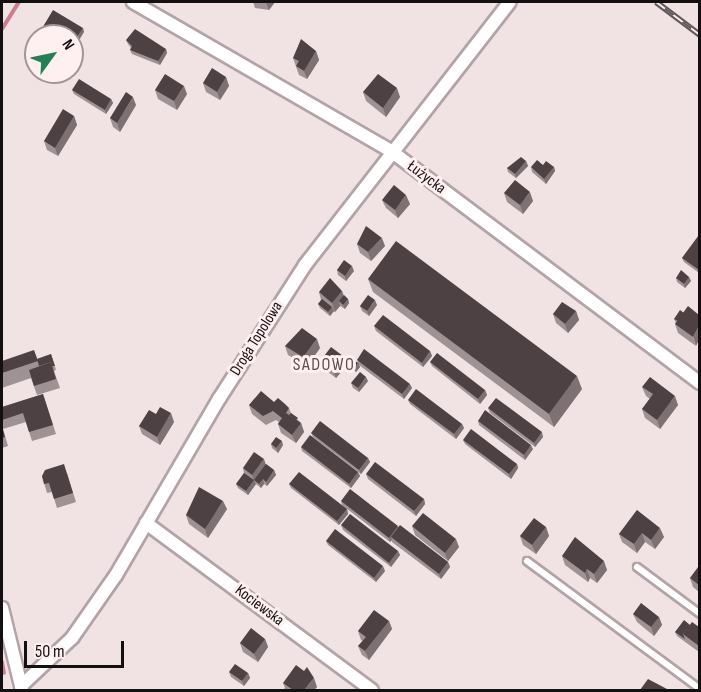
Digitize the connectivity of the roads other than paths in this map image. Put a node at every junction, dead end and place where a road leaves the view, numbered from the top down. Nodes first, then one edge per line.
1 (133, 2) edge
2 (510, 2) edge
3 (391, 151) junction
4 (699, 383) edge
5 (147, 523) junction
6 (527, 561) dead end
7 (637, 567) dead end
8 (2, 608) edge
9 (699, 614) edge
10 (21, 688) edge
11 (699, 689) edge
12 (372, 690) edge

1 - 3 street, Łużycka
2 - 3 street, Droga Topolowa
3 - 4 street, Łużycka
3 - 5 street, Droga Topolowa
5 - 10 street, Droga Topolowa
5 - 12 street, Kociewska
6 - 11 lane
7 - 9 lane
8 - 10 street

